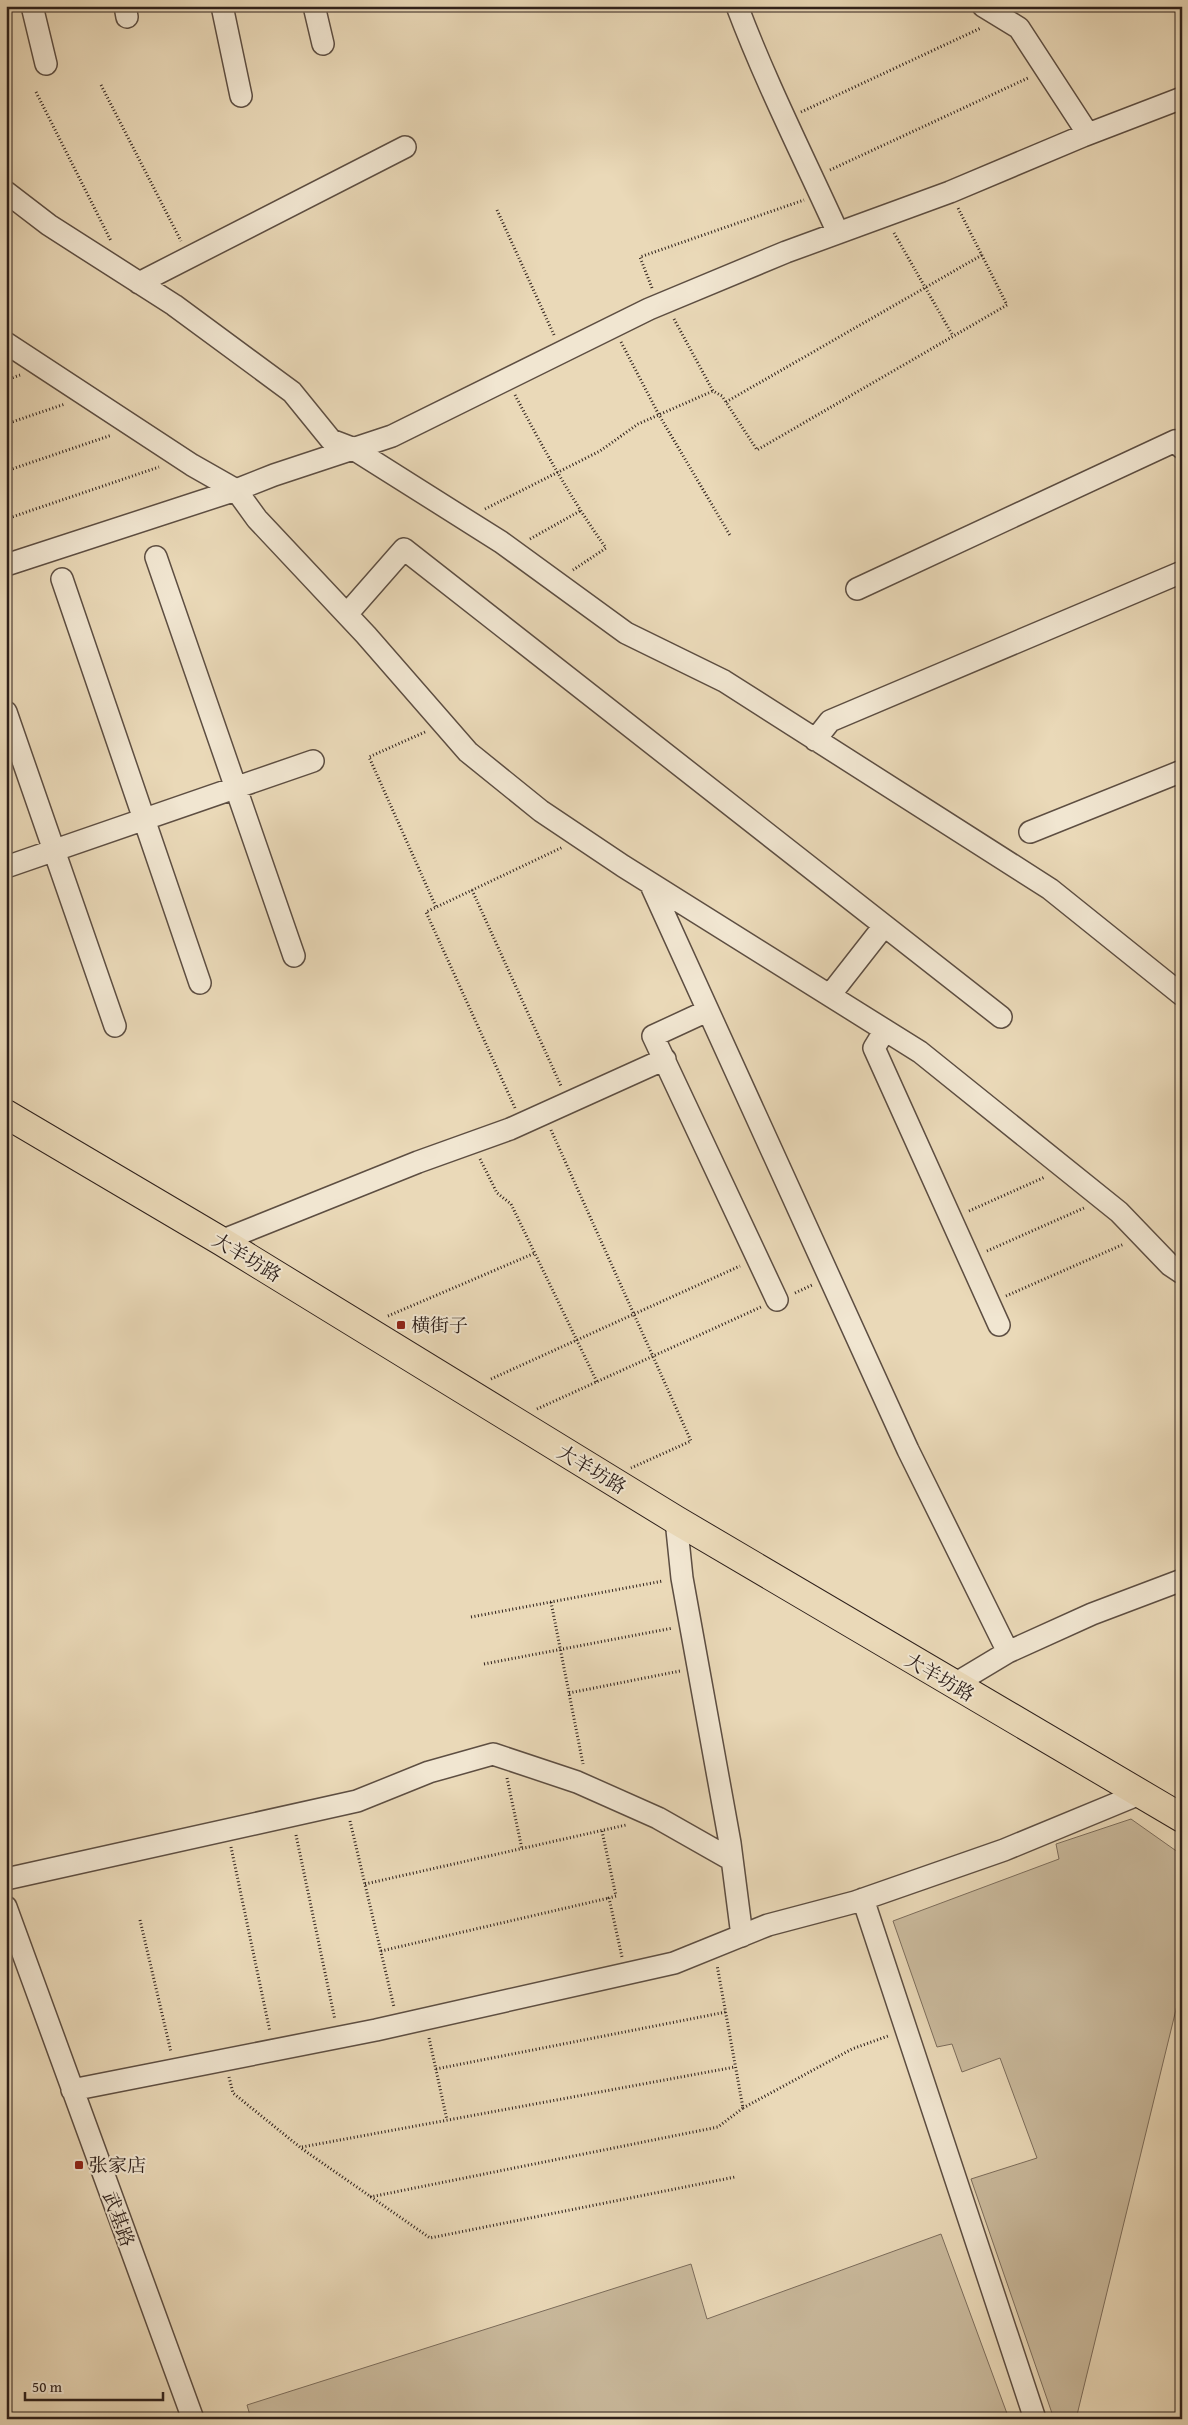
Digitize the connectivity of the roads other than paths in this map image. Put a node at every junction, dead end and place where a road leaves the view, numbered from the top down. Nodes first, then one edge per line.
1 (32, 6) edge
2 (222, 6) edge
3 (314, 6) edge
4 (737, 6) edge
5 (983, 6) edge
6 (322, 44) dead end
7 (46, 64) dead end
8 (241, 96) dead end
9 (1182, 98) edge
10 (1088, 134) junction
11 (405, 147) dead end
12 (6, 192) edge
13 (838, 233) junction
14 (138, 283) junction
15 (6, 343) edge
16 (352, 448) junction
17 (1182, 448) edge
18 (236, 490) junction
19 (156, 557) dead end
20 (6, 565) edge
21 (1182, 572) edge
22 (62, 579) dead end
23 (857, 589) dead end
24 (346, 614) junction
25 (6, 712) edge
26 (815, 740) junction
27 (313, 761) dead end
28 (1182, 771) edge
29 (236, 788) junction
30 (144, 820) junction
31 (1030, 832) dead end
32 (54, 850) junction
33 (6, 867) edge
34 (650, 883) junction
35 (884, 926) junction
36 (294, 956) dead end
37 (200, 983) dead end
38 (830, 995) junction
39 (1182, 995) edge
40 (707, 1011) junction
41 (1001, 1018) dead end
42 (115, 1026) dead end
43 (885, 1030) junction
44 (665, 1060) junction
45 (6, 1114) edge
46 (221, 1241) junction
47 (1182, 1273) edge
48 (777, 1300) road end
49 (999, 1325) dead end
50 (676, 1520) junction
51 (1182, 1580) edge
52 (1008, 1652) junction
53 (953, 1684) junction
54 (1142, 1793) junction
55 (1182, 1818) edge
56 (732, 1860) junction
57 (6, 1879) edge
58 (863, 1899) junction
59 (6, 1907) edge
60 (742, 1936) junction
61 (72, 2090) junction
62 (193, 2419) edge
63 (1035, 2419) edge

1 - 7 street
2 - 8 street
3 - 6 street
4 - 13 street
5 - 10 street
9 - 10 street
10 - 13 street
11 - 14 street
12 - 14 street
13 - 16 street
14 - 16 street
15 - 18 street
16 - 18 street
16 - 26 street
17 - 23 street
18 - 20 street
18 - 24 street
19 - 29 street
21 - 26 street
22 - 30 street
24 - 34 street
24 - 35 street
25 - 32 street
26 - 39 street
27 - 29 street
28 - 31 street
29 - 30 street
29 - 36 street
30 - 32 street
30 - 37 street
32 - 33 street
32 - 42 street
34 - 38 street
34 - 40 street
35 - 38 street
35 - 41 street
38 - 43 street
40 - 44 street
40 - 52 street
43 - 47 street
43 - 49 street
44 - 46 street
44 - 48 street
45 - 46 main road, 大羊坊路
46 - 50 main road, 大羊坊路
50 - 53 main road, 大羊坊路
50 - 56 street
51 - 52 street
52 - 53 street
53 - 54 main road, 大羊坊路
54 - 55 main road, 大羊坊路
54 - 58 street
56 - 57 street
56 - 60 street
58 - 60 street
58 - 63 street
59 - 61 street, 武基路
60 - 61 street
61 - 62 street, 武基路

